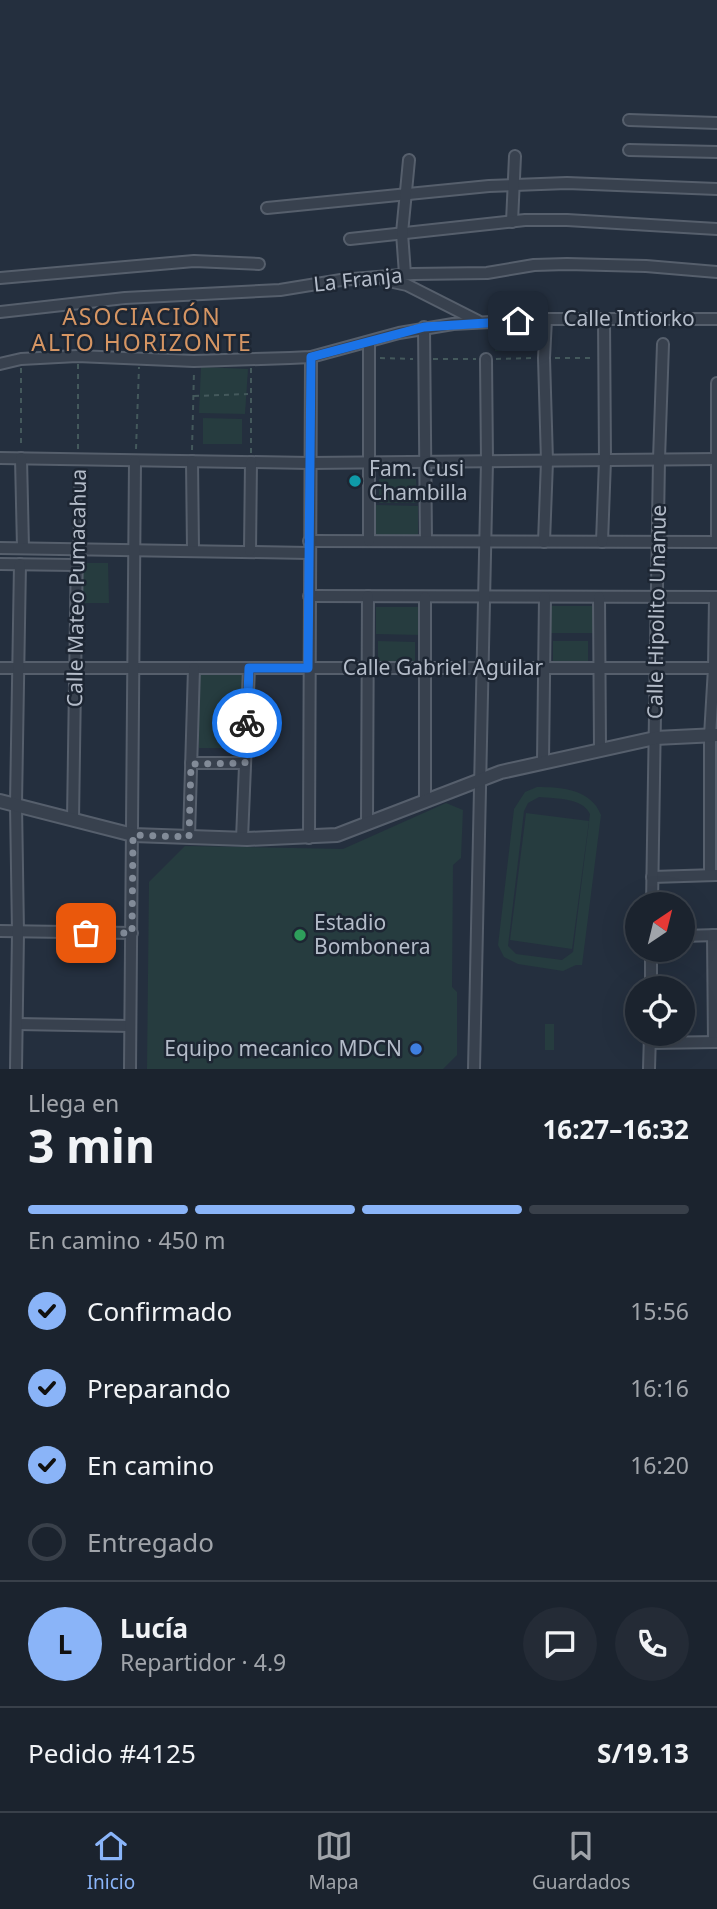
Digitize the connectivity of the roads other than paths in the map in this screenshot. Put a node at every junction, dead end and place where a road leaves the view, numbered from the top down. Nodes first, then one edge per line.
1 (629, 120) dead end
2 (717, 122) edge
3 (629, 150) dead end
4 (717, 152) edge
5 (514, 156) dead end
6 (409, 160) dead end
7 (513, 185) junction
8 (717, 188) edge
9 (404, 194) junction
10 (267, 208) dead end
11 (512, 222) junction
12 (717, 229) edge
13 (402, 233) junction
14 (350, 239) dead end
15 (259, 264) dead end
16 (717, 271) edge
17 (405, 274) junction
18 (0, 278) edge
19 (377, 278) junction
20 (0, 312) edge
21 (604, 319) junction
22 (717, 319) edge
23 (546, 320) junction
24 (480, 323) junction
25 (424, 327) junction
26 (369, 342) junction
27 (663, 344) dead end
28 (311, 357) junction
29 (486, 359) dead end
30 (0, 364) edge
31 (717, 383) edge
32 (0, 458) edge
33 (21, 458) junction
34 (659, 459) junction
35 (717, 459) edge
36 (605, 460) junction
37 (135, 461) junction
38 (192, 461) junction
39 (487, 461) junction
40 (547, 461) junction
41 (251, 462) junction
42 (426, 462) junction
43 (310, 463) junction
44 (368, 463) junction
45 (78, 482) dead end
46 (309, 541) junction
47 (369, 541) junction
48 (426, 541) junction
49 (486, 541) junction
50 (544, 542) junction
51 (602, 542) junction
52 (658, 542) junction
53 (717, 542) edge
54 (0, 548) edge
55 (23, 548) junction
56 (77, 548) junction
57 (136, 549) junction
58 (193, 550) junction
59 (250, 551) junction
60 (309, 553) junction
61 (0, 564) edge
62 (20, 565) junction
63 (75, 565) junction
64 (309, 596) junction
65 (368, 596) junction
66 (425, 597) junction
67 (485, 597) junction
68 (545, 597) junction
69 (599, 597) junction
70 (657, 597) junction
71 (716, 597) edge
72 (0, 668) edge
73 (19, 668) junction
74 (76, 668) junction
75 (135, 668) junction
76 (194, 668) junction
77 (249, 668) junction
78 (308, 668) junction
79 (368, 668) junction
80 (425, 668) junction
81 (483, 668) junction
82 (545, 668) junction
83 (600, 668) junction
84 (656, 668) junction
85 (716, 668) edge
86 (714, 735) edge
87 (655, 738) junction
88 (600, 748) junction
89 (543, 761) junction
90 (245, 763) junction
91 (191, 764) junction
92 (480, 780) junction
93 (0, 801) edge
94 (425, 801) junction
95 (16, 804) junction
96 (713, 819) edge
97 (73, 820) junction
98 (367, 823) junction
99 (133, 835) junction
100 (189, 837) junction
101 (309, 838) junction
102 (242, 839) junction
103 (714, 875) edge
104 (652, 877) junction
105 (652, 892) edge
106 (0, 931) edge
107 (18, 933) junction
108 (132, 933) junction
109 (715, 935) edge
110 (695, 936) edge
111 (17, 1024) junction
112 (130, 1026) junction
113 (695, 1041) edge
114 (715, 1042) edge
115 (650, 1046) edge
116 (16, 1069) edge
117 (130, 1069) edge
118 (474, 1069) edge
119 (649, 1069) edge

1 - 2 street
3 - 4 street
5 - 7 street
6 - 9 street
7 - 8 street
7 - 9 street
7 - 11 street
9 - 10 street
9 - 13 street
11 - 12 street
11 - 13 street
13 - 14 street
13 - 17 street
15 - 18 street
16 - 17 street, La Franja
17 - 19 street, La Franja
19 - 20 street, La Franja
19 - 24 street
21 - 22 street, Calle Intiorko
21 - 23 street, Calle Intiorko
21 - 36 street
23 - 24 street, Calle Intiorko
23 - 40 street
24 - 25 street, Calle Intiorko
25 - 26 street, Calle Intiorko
25 - 42 street
26 - 28 street, Calle Intiorko
26 - 44 street
27 - 34 street, Calle Hipolito Unanue
28 - 30 street, Calle Intiorko
28 - 43 street
29 - 39 street
31 - 35 street
32 - 33 street
33 - 37 street
33 - 55 street
34 - 35 street
34 - 36 street
34 - 52 street, Calle Hipolito Unanue
35 - 53 street
36 - 40 street
36 - 51 street
37 - 38 street
37 - 57 street
38 - 41 street
38 - 58 street
39 - 40 street
39 - 42 street
39 - 49 street
40 - 50 street
41 - 43 street
41 - 59 street
42 - 44 street
42 - 48 street
43 - 44 street
43 - 46 street
44 - 47 street
45 - 56 lane, Calle Mateo Pumacahua
46 - 47 street
46 - 60 street
47 - 48 street
48 - 49 street
49 - 50 street
49 - 67 street
50 - 51 street
51 - 52 street
52 - 53 street
52 - 70 street, Calle Hipolito Unanue
54 - 55 street
55 - 56 street
56 - 57 street
56 - 63 street, Calle Mateo Pumacahua
57 - 58 street
57 - 75 street
58 - 59 street
59 - 60 street
60 - 64 street
61 - 62 street
62 - 63 street
62 - 73 street
63 - 74 street, Calle Mateo Pumacahua
64 - 65 street
64 - 78 street
65 - 66 street
65 - 79 street
66 - 67 street
66 - 80 street
67 - 68 street
67 - 81 street
68 - 69 street
68 - 82 street
69 - 70 street
69 - 83 street
70 - 71 street
70 - 84 street, Calle Hipolito Unanue
71 - 85 street
72 - 73 street, Calle Gabriel Aguilar
73 - 74 street, Calle Gabriel Aguilar
73 - 95 street
74 - 75 street, Calle Gabriel Aguilar
74 - 97 street, Calle Mateo Pumacahua
75 - 76 street, Calle Gabriel Aguilar
75 - 99 street
76 - 77 street, Calle Gabriel Aguilar
76 - 91 street
77 - 78 street, Calle Gabriel Aguilar
77 - 90 street
78 - 79 street, Calle Gabriel Aguilar
78 - 101 street
79 - 80 street, Calle Gabriel Aguilar
79 - 98 street
80 - 81 street, Calle Gabriel Aguilar
80 - 94 street
81 - 82 street, Calle Gabriel Aguilar
81 - 92 street
82 - 83 street, Calle Gabriel Aguilar
82 - 89 street
83 - 84 street, Calle Gabriel Aguilar
83 - 88 street
84 - 85 street, Calle Gabriel Aguilar
84 - 87 street, Calle Hipolito Unanue
85 - 86 street
86 - 87 street
86 - 96 street
87 - 88 street
87 - 104 street, Calle Hipolito Unanue
88 - 89 street
89 - 92 street
90 - 91 street
90 - 102 street
91 - 100 street
92 - 94 street
92 - 118 street
93 - 95 street
94 - 98 street
95 - 97 street
95 - 107 street
96 - 103 street
97 - 99 street
98 - 101 street
99 - 100 street
99 - 108 street
100 - 102 street
101 - 102 street
103 - 104 street
104 - 105 street, Calle Hipolito Unanue
106 - 107 street
107 - 108 street
107 - 111 street
108 - 112 street
109 - 110 street
109 - 114 street
111 - 112 street
111 - 116 street
112 - 117 street
113 - 114 street
115 - 119 street

